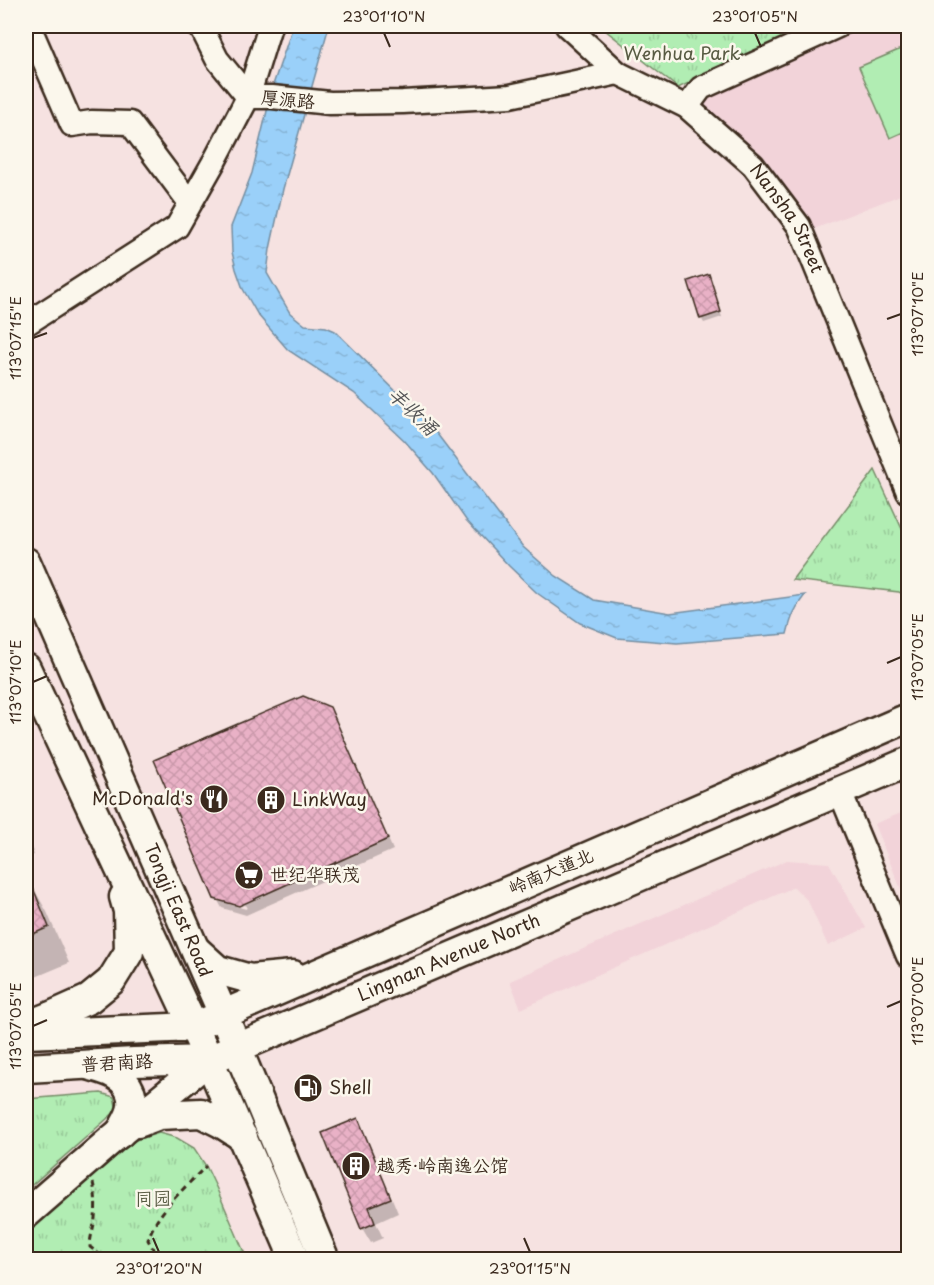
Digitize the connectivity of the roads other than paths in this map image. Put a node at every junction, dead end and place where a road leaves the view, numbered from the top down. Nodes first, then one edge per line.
1 (28, 26) edge
2 (197, 26) edge
3 (270, 26) edge
4 (567, 26) edge
5 (837, 26) edge
6 (618, 73) junction
7 (248, 97) junction
8 (687, 107) junction
9 (189, 203) junction
10 (26, 324) edge
11 (909, 492) edge
12 (26, 562) edge
13 (26, 668) edge
14 (909, 718) edge
15 (909, 762) edge
16 (840, 792) junction
17 (721, 799) junction
18 (111, 852) junction
19 (671, 864) junction
20 (194, 948) junction
21 (909, 956) edge
22 (322, 971) junction
23 (223, 1014) junction
24 (26, 1026) edge
25 (194, 1028) junction
26 (26, 1034) edge
27 (238, 1049) junction
28 (209, 1060) junction
29 (86, 1065) junction
30 (26, 1068) edge
31 (120, 1132) junction
32 (243, 1137) junction
33 (26, 1214) edge
34 (295, 1260) edge
35 (325, 1260) edge

1 - 9 street
2 - 7 street
3 - 7 street
4 - 6 street, Nansha Street
5 - 8 street
6 - 7 street, 厚源路
6 - 8 street, Nansha Street
7 - 9 street, 厚源路
8 - 11 street, Nansha Street
9 - 10 street, 厚源路
12 - 20 main road, Tongji East Road
13 - 18 main road, Tongji East Road
14 - 17 main road, 岭南大道北
15 - 16 main road, Lingnan Avenue North
16 - 19 main road, Lingnan Avenue North
16 - 21 street
17 - 19 main road
17 - 22 main road, 岭南大道北
18 - 24 main road
18 - 25 main road, Tongji East Road
19 - 27 main road, Lingnan Avenue North
20 - 22 main road
20 - 23 main road, Tongji East Road
22 - 23 main road, 岭南大道北
23 - 25 main road, 岭南大道北
23 - 27 main road, Tongji East Road
25 - 26 main road, 普君南路
25 - 28 main road, Tongji East Road
27 - 28 main road, Lingnan Avenue North
27 - 35 main road, Tongji East Road
28 - 29 main road, 普君南路
28 - 31 main road, Lingnan Avenue North
28 - 32 main road, Tongji East Road
29 - 30 main road, 普君南路
29 - 31 main road
31 - 32 main road
31 - 33 main road, Lingnan Avenue North
32 - 34 main road, Tongji East Road

